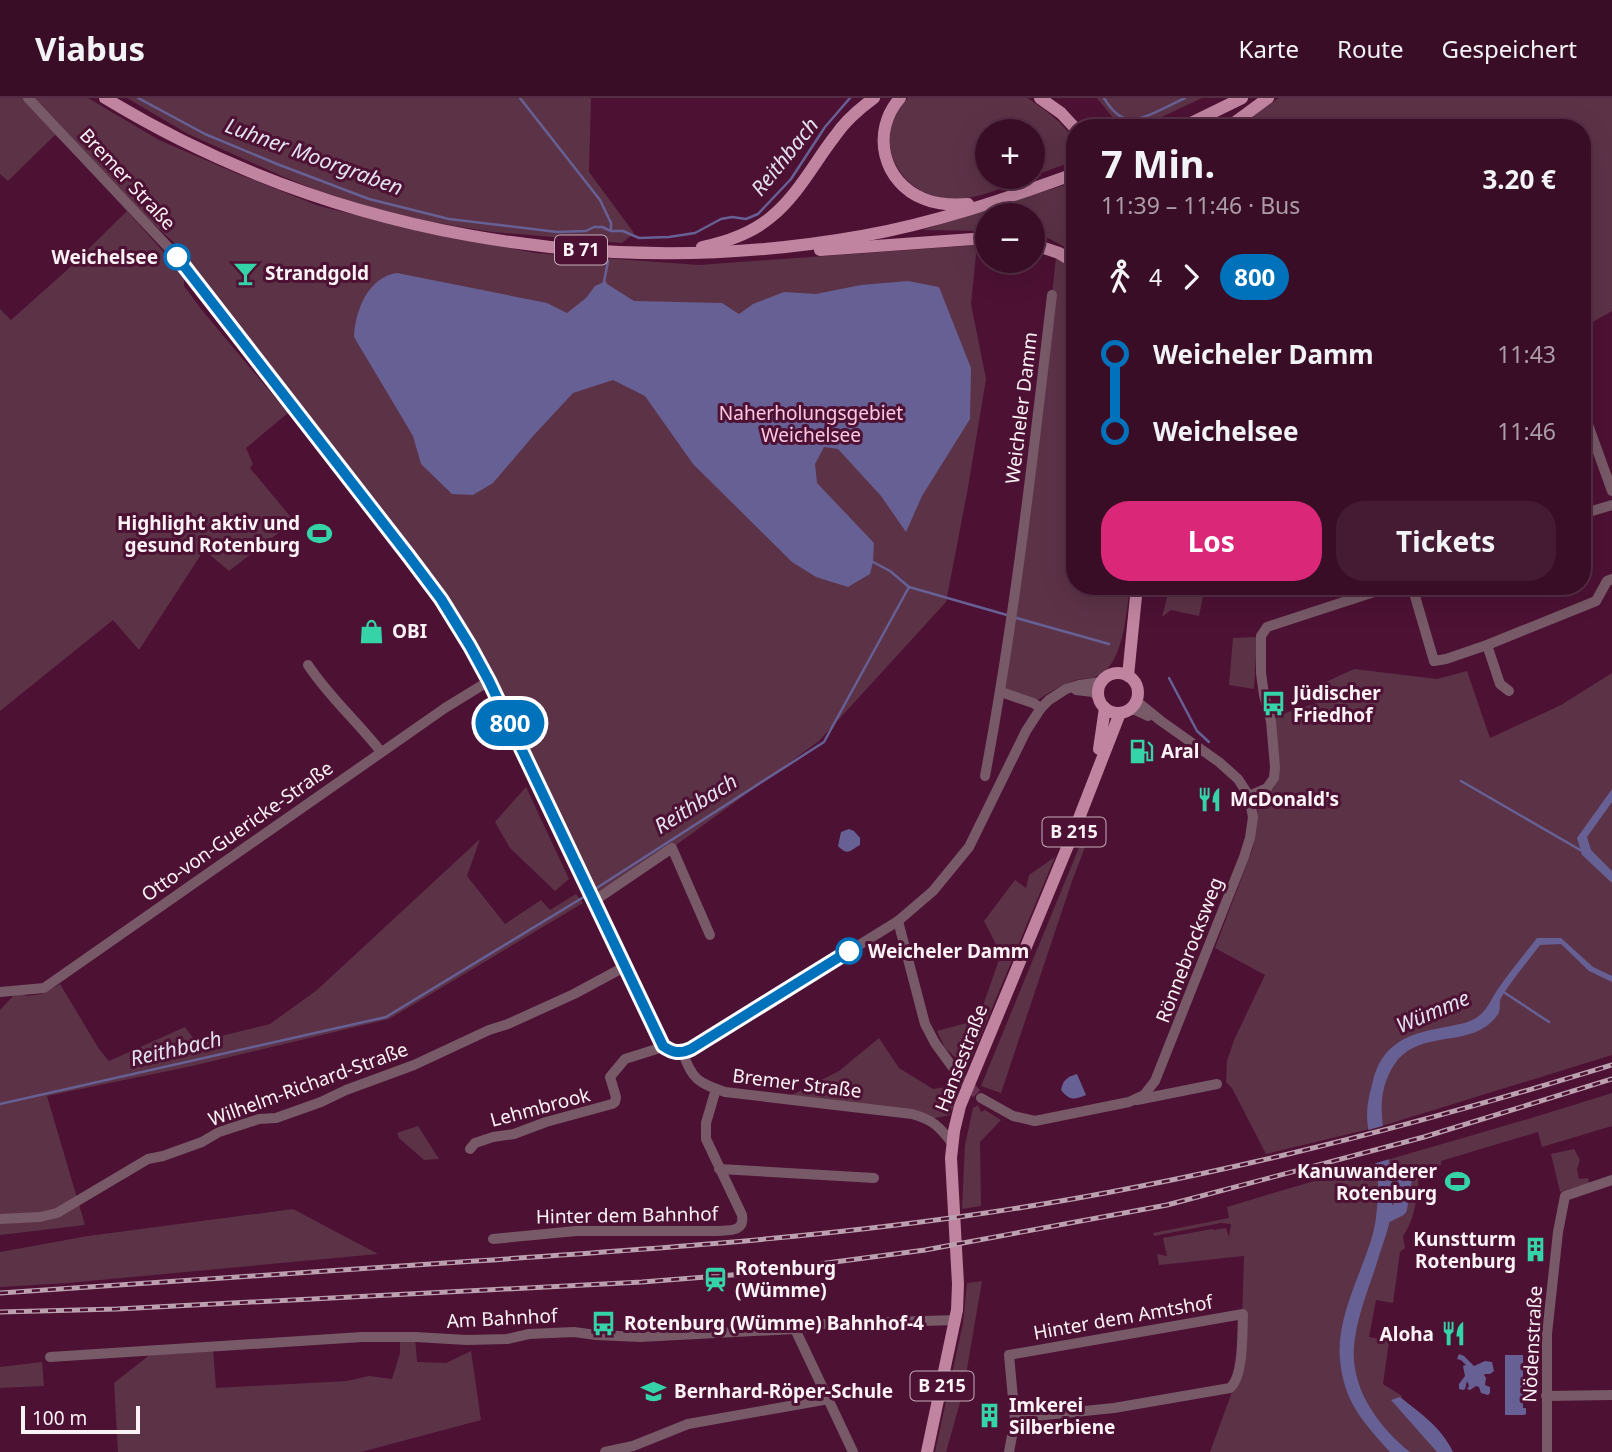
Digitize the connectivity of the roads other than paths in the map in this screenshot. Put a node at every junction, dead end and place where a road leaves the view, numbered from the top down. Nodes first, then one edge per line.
1 (28, 98) edge
2 (105, 98) edge
3 (874, 98) edge
4 (900, 98) edge
5 (1040, 98) edge
6 (1242, 98) edge
7 (1268, 98) edge
8 (1067, 119) edge
9 (1199, 119) edge
10 (1239, 119) edge
11 (1066, 177) edge
12 (996, 201) junction
13 (975, 239) edge
14 (1045, 248) edge
15 (769, 249) junction
16 (657, 254) junction
17 (1066, 257) edge
18 (1052, 295) dead end
19 (1591, 433) edge
20 (1612, 491) edge
21 (1612, 505) edge
22 (1591, 511) edge
23 (1612, 579) edge
24 (1136, 595) edge
25 (1365, 595) edge
26 (1415, 595) edge
27 (1487, 645) junction
28 (308, 665) dead end
29 (1122, 674) junction
30 (489, 681) junction
31 (1101, 682) junction
32 (1066, 689) junction
33 (1509, 691) dead end
34 (1001, 692) junction
35 (1137, 699) junction
36 (1101, 703) junction
37 (1041, 708) junction
38 (1124, 712) junction
39 (1161, 721) junction
40 (381, 752) junction
41 (985, 776) dead end
42 (1094, 777) junction
43 (1249, 796) junction
44 (592, 895) junction
45 (898, 921) junction
46 (710, 936) dead end
47 (626, 966) junction
48 (0, 992) edge
49 (663, 1046) junction
50 (682, 1053) junction
51 (959, 1076) tunnel mouth
52 (1217, 1084) dead end
53 (716, 1089) junction
54 (981, 1098) tunnel mouth
55 (1129, 1102) junction
56 (952, 1143) junction
57 (470, 1149) dead end
58 (719, 1169) junction
59 (874, 1178) dead end
60 (1612, 1180) edge
61 (0, 1219) edge
62 (493, 1238) dead end
63 (956, 1320) junction
64 (795, 1329) junction
65 (50, 1357) dead end
66 (1612, 1395) edge
67 (1546, 1396) junction
68 (829, 1399) junction
69 (1015, 1420) junction
70 (633, 1449) edge
71 (606, 1452) edge
72 (853, 1452) edge
73 (927, 1452) edge
74 (1009, 1452) edge
75 (1547, 1452) edge

1 - 30 street, Bremer Straße
2 - 16 main road, B 71
3 - 16 main road
4 - 12 main road
5 - 8 main road
6 - 9 main road
7 - 10 main road
11 - 12 main road, B 71
12 - 15 main road, B 71
13 - 15 main road
14 - 17 main road
15 - 16 main road, B 71
18 - 34 street, Weicheler Damm
19 - 20 street
21 - 22 street
23 - 27 street
24 - 29 main road
25 - 43 street
26 - 27 street
27 - 33 street
28 - 40 street
29 - 31 main road
29 - 35 main road
30 - 40 street, Otto-von-Guericke-Straße
30 - 44 street, Bremer Straße
31 - 32 street
31 - 36 main road
32 - 36 street
32 - 37 street
34 - 37 street
34 - 41 street, Weicheler Damm
35 - 38 main road
35 - 39 street
36 - 38 main road
36 - 42 main road, Hansestraße / B 215
37 - 45 street
38 - 39 street
38 - 42 main road, Hansestraße / B 215
39 - 43 street
40 - 48 street, Otto-von-Guericke-Straße
42 - 56 main road, Hansestraße / B 215
43 - 55 street, Rönnebrocksweg
44 - 46 street
44 - 47 street, Bremer Straße
45 - 50 street
45 - 51 street
47 - 49 street, Bremer Straße
47 - 61 street, Wilhelm-Richard-Straße
49 - 50 street
49 - 57 street, Lehmbrook
50 - 53 street, Bremer Straße
52 - 55 street, Rönnebrocksweg
53 - 56 street, Bremer Straße
53 - 58 street, Hinter dem Bahnhof
54 - 55 street, Rönnebrocksweg
56 - 63 main road, Hansestraße / B 215
58 - 59 street
58 - 62 street, Hinter dem Bahnhof
60 - 67 street, Nödenstraße
63 - 64 street, Am Bahnhof
63 - 73 main road, Hansestraße / B 215
64 - 65 street, Am Bahnhof
64 - 68 street
66 - 67 street
67 - 75 street, Nödenstraße
68 - 70 street
68 - 72 street
69 - 69 street, Hinter dem Amtshof
69 - 74 street
70 - 71 street

